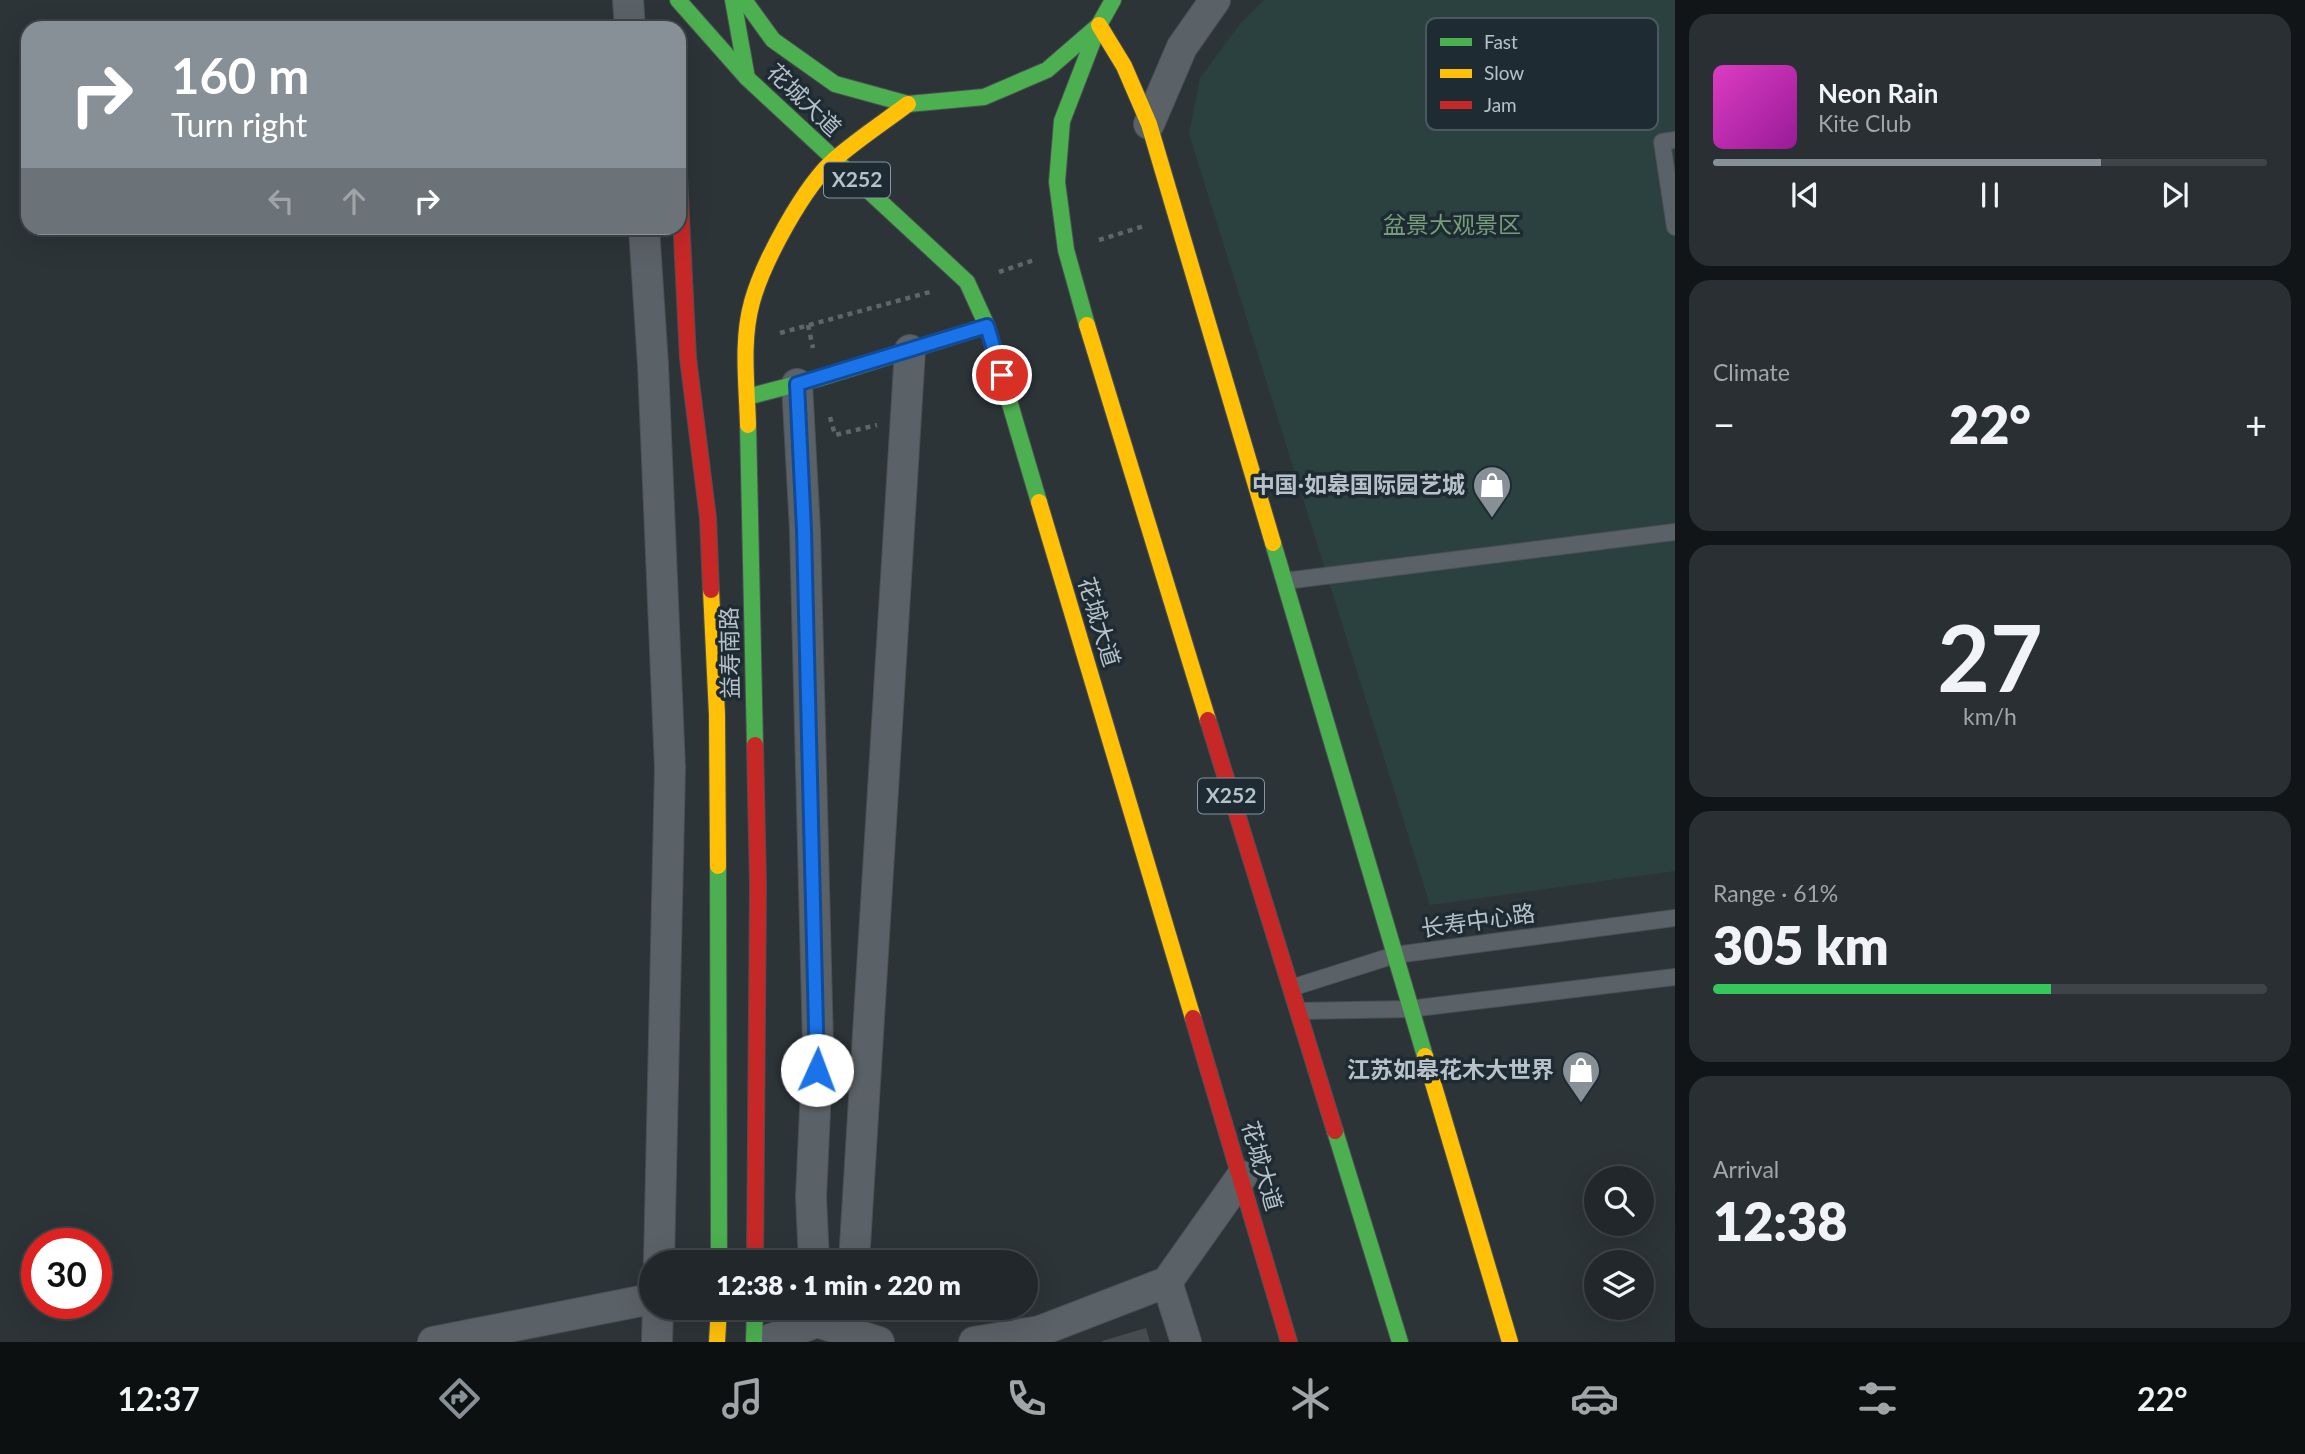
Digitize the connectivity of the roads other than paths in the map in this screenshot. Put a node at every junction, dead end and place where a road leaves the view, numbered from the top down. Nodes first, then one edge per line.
1 (628, 0) edge
2 (669, 0) edge
3 (678, 0) edge
4 (733, 0) edge
5 (744, 0) edge
6 (1113, 0) edge
7 (1215, 0) edge
8 (670, 19) dead end
9 (630, 21) edge
10 (1099, 25) junction
11 (747, 78) junction
12 (908, 104) junction
13 (1149, 124) junction
14 (1675, 140) edge
15 (833, 160) junction
16 (1675, 227) edge
17 (644, 235) edge
18 (682, 235) edge
19 (987, 326) junction
20 (910, 350) junction
21 (797, 384) junction
22 (747, 397) junction
23 (1675, 532) edge
24 (1284, 581) junction
25 (1675, 918) edge
26 (1395, 955) junction
27 (1675, 978) edge
28 (1291, 988) junction
29 (1409, 1009) junction
30 (1298, 1011) junction
31 (1242, 1176) junction
32 (659, 1250) edge
33 (719, 1250) edge
34 (755, 1250) edge
35 (813, 1250) edge
36 (855, 1250) edge
37 (1167, 1282) junction
38 (639, 1301) edge
39 (658, 1320) edge
40 (718, 1320) edge
41 (755, 1320) edge
42 (820, 1320) edge
43 (433, 1342) edge
44 (657, 1342) edge
45 (717, 1342) edge
46 (754, 1342) edge
47 (763, 1342) edge
48 (879, 1342) edge
49 (974, 1342) edge
50 (1186, 1342) edge
51 (1289, 1342) edge
52 (1401, 1342) edge
53 (1510, 1342) edge

1 - 9 street
2 - 8 main road
3 - 11 main road
4 - 11 main road, 花城大道
5 - 12 main road
6 - 10 main road
7 - 13 street
10 - 12 main road
10 - 13 main road
10 - 28 main road, X252
11 - 15 main road, 花城大道 / X252
12 - 15 main road, 益寿南路
13 - 24 main road
14 - 16 lane
15 - 19 main road, 花城大道 / X252
15 - 22 main road, 益寿南路
17 - 32 street
18 - 33 main road, 益寿南路
19 - 20 main road
19 - 31 main road, 花城大道 / X252
20 - 21 main road
20 - 36 street
21 - 22 main road
21 - 35 street
22 - 34 main road, 益寿南路
23 - 24 lane
24 - 26 main road
25 - 26 lane, 长寿中心路
26 - 28 lane, 长寿中心路
26 - 29 main road
27 - 29 lane
28 - 30 main road, X252
29 - 30 lane
29 - 53 main road
30 - 52 main road, X252
31 - 37 street
31 - 51 main road, 花城大道 / X252
37 - 49 street
37 - 50 street
38 - 43 street
39 - 44 street
40 - 45 main road
41 - 46 main road
42 - 47 street
42 - 48 street

